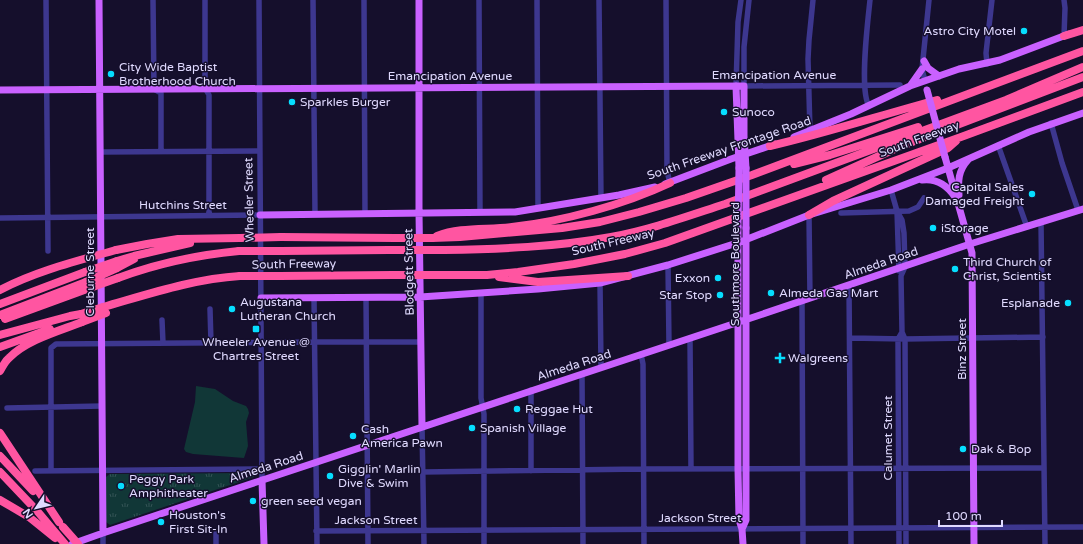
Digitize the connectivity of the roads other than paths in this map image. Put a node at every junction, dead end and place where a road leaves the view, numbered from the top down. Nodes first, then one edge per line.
1 (46, 0) edge
2 (99, 0) edge
3 (154, 0) edge
4 (205, 0) edge
5 (260, 0) edge
6 (312, 0) edge
7 (364, 0) edge
8 (419, 0) edge
9 (479, 0) edge
10 (537, 0) edge
11 (599, 0) edge
12 (666, 0) edge
13 (741, 0) edge
14 (749, 0) edge
15 (813, 0) edge
16 (870, 0) edge
17 (930, 0) edge
18 (992, 0) edge
19 (1064, 0) edge
20 (1083, 27) edge
21 (1083, 30) edge
22 (1064, 36) junction
23 (1083, 47) edge
24 (1083, 51) edge
25 (924, 61) junction
26 (987, 64) junction
27 (1049, 64) junction
28 (1083, 67) edge
29 (922, 69) junction
30 (939, 76) junction
31 (1083, 77) edge
32 (925, 81) junction
33 (900, 85) dead end
34 (480, 86) junction
35 (599, 86) junction
36 (666, 86) junction
37 (740, 86) junction
38 (808, 86) junction
39 (865, 86) junction
40 (910, 86) junction
41 (419, 87) junction
42 (537, 87) junction
43 (154, 88) junction
44 (206, 88) junction
45 (259, 88) junction
46 (314, 88) junction
47 (365, 88) junction
48 (100, 89) junction
49 (979, 89) junction
50 (0, 90) edge
51 (46, 90) junction
52 (1083, 92) edge
53 (1006, 100) junction
54 (869, 106) junction
55 (1083, 113) edge
56 (1051, 123) junction
57 (810, 131) junction
58 (744, 136) junction
59 (961, 137) junction
60 (998, 145) junction
61 (770, 146) junction
62 (760, 149) junction
63 (161, 151) junction
64 (260, 151) junction
65 (101, 152) junction
66 (208, 152) junction
67 (746, 154) junction
68 (738, 157) junction
69 (970, 158) junction
70 (742, 168) junction
71 (948, 168) junction
72 (752, 175) junction
73 (670, 183) junction
74 (910, 183) junction
75 (891, 190) junction
76 (600, 198) junction
77 (924, 198) dead end
78 (958, 204) junction
79 (538, 208) junction
80 (1081, 209) edge
81 (752, 211) junction
82 (897, 211) junction
83 (419, 212) junction
84 (480, 212) junction
85 (365, 213) junction
86 (840, 213) dead end
87 (315, 214) junction
88 (209, 215) junction
89 (260, 215) junction
90 (809, 215) junction
91 (47, 217) junction
92 (101, 217) junction
93 (0, 218) edge
94 (1042, 222) junction
95 (1027, 227) junction
96 (448, 234) junction
97 (227, 239) junction
98 (742, 241) junction
99 (970, 244) junction
100 (717, 249) junction
101 (48, 251) dead end
102 (738, 261) junction
103 (117, 265) junction
104 (668, 265) junction
105 (901, 270) junction
106 (487, 275) junction
107 (628, 276) junction
108 (600, 283) junction
109 (86, 285) junction
110 (849, 285) junction
111 (0, 290) edge
112 (480, 293) junction
113 (366, 297) junction
114 (420, 297) junction
115 (261, 298) junction
116 (314, 298) junction
117 (810, 298) junction
118 (802, 301) junction
119 (0, 304) edge
120 (210, 309) dead end
121 (1, 316) edge
122 (81, 318) junction
123 (162, 320) dead end
124 (745, 320) junction
125 (738, 323) junction
126 (902, 332) junction
127 (0, 335) edge
128 (1043, 337) junction
129 (690, 338) junction
130 (850, 338) junction
131 (972, 338) junction
132 (898, 339) junction
133 (905, 339) junction
134 (262, 342) junction
135 (315, 342) junction
136 (366, 342) junction
137 (420, 342) junction
138 (162, 343) junction
139 (210, 343) junction
140 (102, 344) junction
141 (669, 345) junction
142 (0, 347) edge
143 (641, 354) junction
144 (601, 367) junction
145 (738, 367) junction
146 (746, 367) junction
147 (0, 371) edge
148 (582, 374) junction
149 (531, 390) junction
150 (102, 406) junction
151 (51, 407) junction
152 (482, 407) junction
153 (7, 408) dead end
154 (422, 426) junction
155 (0, 433) edge
156 (368, 445) junction
157 (0, 456) edge
158 (316, 462) junction
159 (974, 468) junction
160 (1044, 468) junction
161 (262, 469) junction
162 (643, 469) junction
163 (691, 469) junction
164 (742, 469) junction
165 (803, 469) junction
166 (850, 469) junction
167 (899, 469) junction
168 (905, 469) junction
169 (51, 470) junction
170 (102, 470) junction
171 (531, 470) junction
172 (583, 470) junction
173 (34, 471) dead end
174 (484, 471) junction
175 (0, 472) edge
176 (423, 472) junction
177 (262, 480) junction
178 (0, 500) edge
179 (61, 524) junction
180 (1083, 526) edge
181 (974, 527) junction
182 (1045, 527) junction
183 (742, 528) junction
184 (851, 528) junction
185 (899, 528) junction
186 (906, 528) junction
187 (644, 529) junction
188 (803, 529) junction
189 (423, 530) junction
190 (484, 530) junction
191 (583, 530) junction
192 (316, 531) junction
193 (368, 531) junction
194 (53, 533) junction
195 (103, 533) junction
196 (216, 533) dead end
197 (63, 544) edge
198 (72, 544) edge
199 (78, 544) edge
200 (103, 544) edge
201 (216, 544) edge
202 (264, 544) edge
203 (316, 544) edge
204 (368, 544) edge
205 (424, 544) edge
206 (484, 544) edge
207 (583, 544) edge
208 (644, 544) edge
209 (742, 544) edge
210 (803, 544) edge
211 (851, 544) edge
212 (899, 544) edge
213 (906, 544) edge
214 (974, 544) edge
215 (1045, 544) edge

1 - 51 street
2 - 48 main road, Cleburne Street
3 - 43 street
4 - 44 street
5 - 45 street, Wheeler Street
6 - 46 street
7 - 47 street
8 - 41 main road, Blodgett Street
9 - 34 street
10 - 42 street
11 - 35 street
12 - 36 street
13 - 37 street, Southmore Boulevard
14 - 37 street, Southmore Boulevard
15 - 38 street
16 - 39 street
17 - 25 street
18 - 26 street
19 - 22 street
20 - 22 main road, South Freeway Frontage Road
21 - 22 highway
22 - 26 main road, South Freeway Frontage Road
23 - 27 highway
24 - 27 highway, South Freeway
25 - 29 street
25 - 30 main road
26 - 30 main road, South Freeway Frontage Road
27 - 49 highway, South Freeway
28 - 53 highway
29 - 32 street
29 - 40 main road
30 - 32 main road, South Freeway Frontage Road
31 - 81 highway
32 - 40 main road, South Freeway Frontage Road
32 - 71 main road, Binz Street, bridge
33 - 39 street, Emancipation Avenue
34 - 41 main road, Emancipation Avenue
34 - 42 main road, Emancipation Avenue
34 - 84 street
35 - 36 main road, Emancipation Avenue
35 - 42 main road, Emancipation Avenue
35 - 76 street
36 - 37 main road, Emancipation Avenue
36 - 73 street
37 - 38 street, Emancipation Avenue
37 - 58 main road, Southmore Boulevard
37 - 68 main road, Southmore Boulevard
38 - 39 street, Emancipation Avenue
38 - 57 street
39 - 54 street
40 - 54 main road, South Freeway Frontage Road
41 - 47 main road, Emancipation Avenue
41 - 83 main road, Blodgett Street
42 - 79 street
43 - 44 main road, Emancipation Avenue
43 - 48 main road, Emancipation Avenue
43 - 63 street
44 - 45 main road, Emancipation Avenue
44 - 66 street
45 - 46 main road, Emancipation Avenue
45 - 64 street, Wheeler Street
46 - 47 main road, Emancipation Avenue
46 - 87 street
47 - 85 street
48 - 51 main road, Emancipation Avenue
48 - 65 main road, Cleburne Street
49 - 61 highway
49 - 72 highway, South Freeway
50 - 51 main road, Emancipation Avenue
51 - 91 street
52 - 59 highway, South Freeway
53 - 72 highway
53 - 109 highway, bridge
54 - 57 main road, South Freeway Frontage Road
55 - 56 main road
56 - 60 main road
56 - 80 street
57 - 61 main road, South Freeway Frontage Road
58 - 62 main road
58 - 67 main road, Southmore Boulevard
59 - 81 highway, South Freeway
59 - 90 highway
60 - 69 main road
60 - 95 street
61 - 62 main road, South Freeway Frontage Road
62 - 67 main road, South Freeway Frontage Road
63 - 65 street
63 - 66 street
64 - 66 street
64 - 89 street, Wheeler Street
65 - 92 main road, Cleburne Street
66 - 88 street
67 - 68 main road, South Freeway Frontage Road
67 - 70 main road, Southmore Boulevard
68 - 70 main road, Southmore Boulevard
68 - 73 main road, South Freeway Frontage Road
69 - 71 main road
69 - 78 main road
70 - 98 main road, Southmore Boulevard, bridge
71 - 74 main road
71 - 78 main road, Binz Street
72 - 96 highway, South Freeway
73 - 76 main road, South Freeway Frontage Road
73 - 96 highway
74 - 75 main road
74 - 78 main road
75 - 82 street, Calumet Street
75 - 90 main road
76 - 79 main road, South Freeway Frontage Road
77 - 82 street
78 - 99 main road, Binz Street
79 - 84 main road, South Freeway Frontage Road
80 - 94 main road, Almeda Road
81 - 106 highway, South Freeway
82 - 86 street
82 - 105 street, Calumet Street
83 - 84 main road, South Freeway Frontage Road
83 - 85 main road, South Freeway Frontage Road
83 - 114 main road, Blodgett Street
85 - 87 main road, Hutchins Street
87 - 89 main road, Hutchins Street
88 - 89 street, Hutchins Street
88 - 92 street, Hutchins Street
89 - 115 street, Wheeler Street
90 - 98 main road
90 - 117 street
91 - 92 street, Hutchins Street
91 - 93 street, Hutchins Street
91 - 101 street
92 - 140 main road, Cleburne Street
94 - 95 main road, Almeda Road
94 - 128 street
95 - 99 main road, Almeda Road
96 - 97 highway, South Freeway, bridge
97 - 103 highway
97 - 111 highway, bridge
98 - 100 main road
98 - 102 main road, Southmore Boulevard
98 - 124 main road, Southmore Boulevard
99 - 105 main road, Almeda Road
99 - 131 main road, Binz Street
100 - 102 main road
100 - 104 main road
102 - 125 main road, Southmore Boulevard
103 - 109 highway, bridge
103 - 119 highway, bridge
104 - 107 main road
104 - 141 street
105 - 110 main road, Almeda Road
105 - 126 street, Calumet Street
106 - 107 highway
106 - 122 highway, South Freeway, bridge
107 - 108 main road
108 - 112 main road
108 - 144 street
109 - 121 highway
110 - 117 main road, Almeda Road
110 - 130 street
112 - 114 main road
112 - 152 street
113 - 114 main road
113 - 116 main road
113 - 136 street
114 - 137 main road, Blodgett Street
115 - 116 main road
115 - 134 street, Wheeler Street
116 - 135 street
117 - 118 main road, Almeda Road
118 - 124 main road, Almeda Road
118 - 165 street
120 - 139 street
122 - 127 highway
122 - 142 highway
122 - 147 highway
123 - 138 street
124 - 125 main road, Almeda Road
124 - 146 main road, Southmore Boulevard
125 - 129 main road, Almeda Road
125 - 145 main road, Southmore Boulevard
126 - 132 street
126 - 133 street, Calumet Street
128 - 131 street
128 - 160 street
129 - 141 main road, Almeda Road
129 - 163 street
130 - 132 street
130 - 166 street
131 - 133 street
131 - 159 main road, Binz Street
132 - 133 street
132 - 167 street, Calumet Street
133 - 168 street, Calumet Street
134 - 135 street
134 - 139 street
134 - 161 street, Wheeler Street
135 - 136 street
135 - 158 street
136 - 137 street
136 - 156 street
137 - 154 main road, Blodgett Street
138 - 139 street
138 - 140 street
140 - 150 main road, Cleburne Street
140 - 151 street
141 - 143 main road, Almeda Road
143 - 144 main road, Almeda Road
143 - 162 street
144 - 148 main road, Almeda Road
145 - 146 main road
145 - 164 main road, Southmore Boulevard
146 - 164 main road, Southmore Boulevard
148 - 149 main road, Almeda Road
148 - 172 street
149 - 152 main road, Almeda Road
149 - 171 street
150 - 151 street
150 - 170 main road, Cleburne Street
151 - 153 street
151 - 169 street
152 - 154 main road, Almeda Road
152 - 174 street
154 - 156 main road, Almeda Road
154 - 176 street, Blodgett Street
155 - 179 highway
156 - 158 main road, Almeda Road
156 - 193 street
157 - 179 highway
158 - 177 main road, Almeda Road
158 - 192 street
159 - 160 street
159 - 168 street
159 - 181 main road, Binz Street
160 - 182 street
161 - 170 street
161 - 177 street, Wheeler Street
162 - 163 street
162 - 172 street
162 - 187 street
163 - 164 street
164 - 165 street
164 - 183 main road, Southmore Boulevard
165 - 166 street
165 - 188 street
166 - 167 street
166 - 184 street
167 - 168 street
167 - 185 street, Calumet Street
168 - 186 street, Calumet Street
169 - 170 street
169 - 173 street
170 - 195 main road, Cleburne Street
171 - 172 street
171 - 174 street
172 - 191 street
174 - 176 street
174 - 190 street
175 - 194 highway
176 - 189 street, Blodgett Street
177 - 195 main road, Almeda Road
177 - 202 main road, Wheeler Street
178 - 194 highway
179 - 199 highway, bridge
180 - 182 street, Jackson Street
181 - 182 street, Jackson Street
181 - 186 street, Jackson Street
181 - 214 main road, Binz Street
182 - 215 street
183 - 187 street, Jackson Street
183 - 188 street, Jackson Street
183 - 209 main road, Southmore Boulevard
184 - 185 street, Jackson Street
184 - 188 street, Jackson Street
184 - 211 street
185 - 186 street, Jackson Street
185 - 212 street, Calumet Street
186 - 213 street, Calumet Street
187 - 191 street, Jackson Street
187 - 208 street
188 - 210 street
189 - 190 street, Jackson Street
189 - 193 street, Jackson Street
189 - 205 street, Blodgett Street
190 - 191 street, Jackson Street
190 - 206 street
191 - 207 street
192 - 193 street, Jackson Street
192 - 203 street
193 - 204 street
194 - 197 highway
195 - 198 main road, Almeda Road
195 - 200 street, Cleburne Street
196 - 201 street

